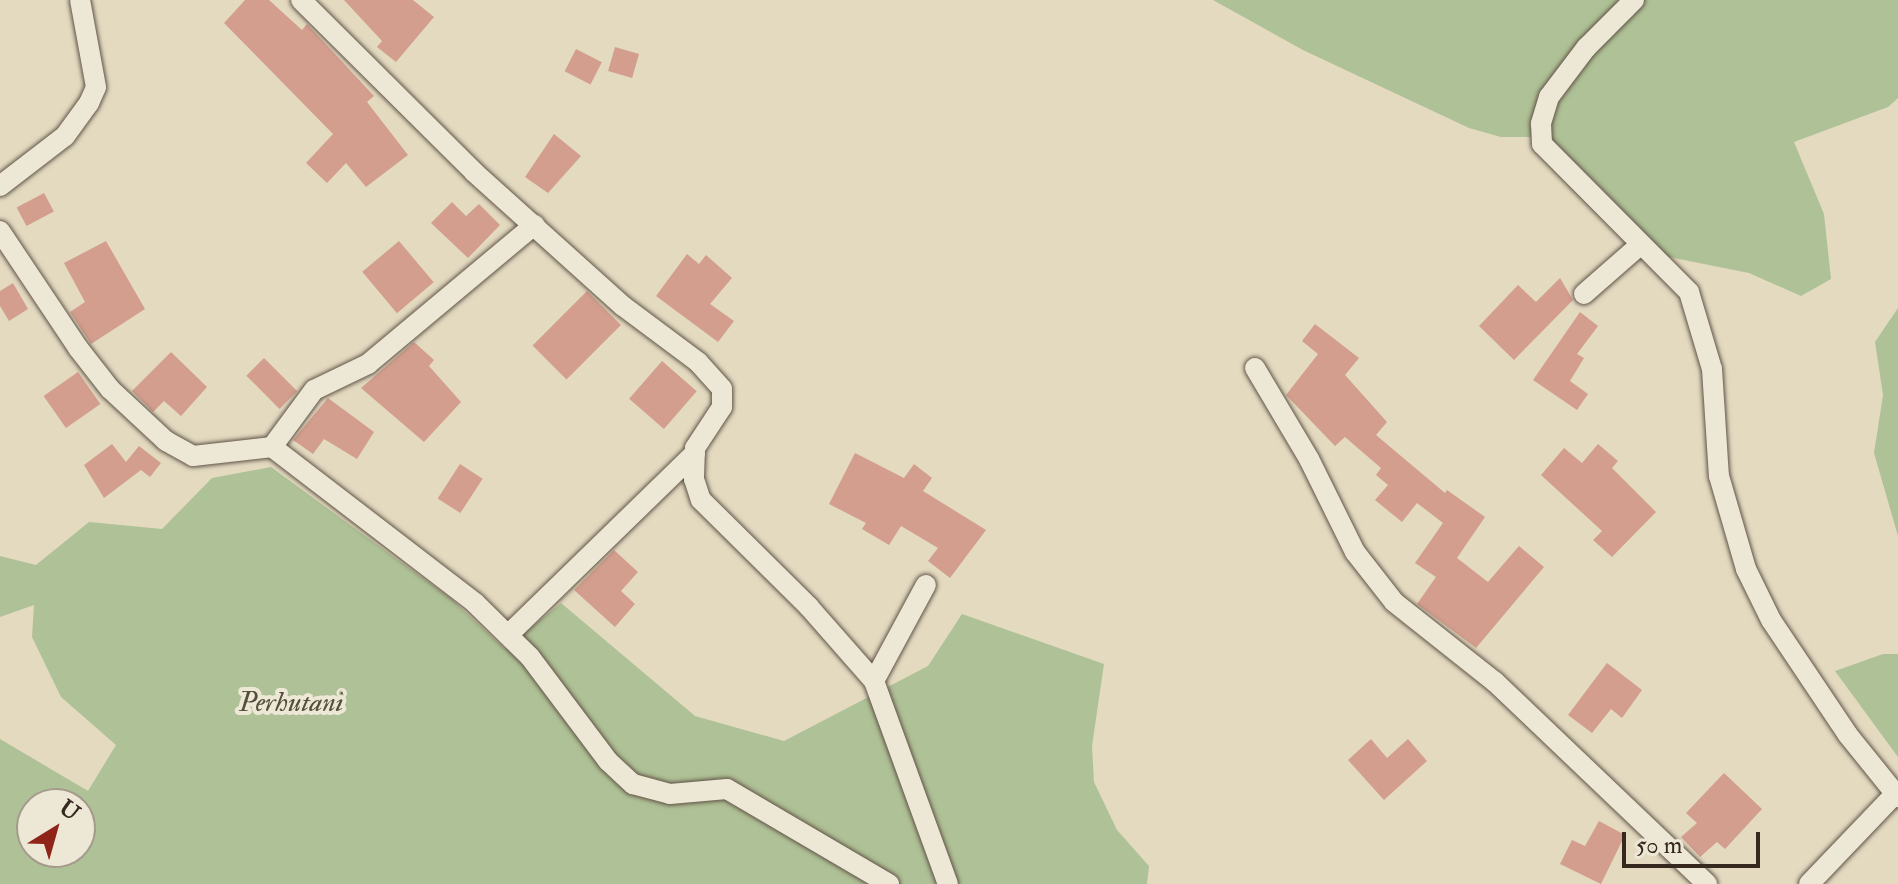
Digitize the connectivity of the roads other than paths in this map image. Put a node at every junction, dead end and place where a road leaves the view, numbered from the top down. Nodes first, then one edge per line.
1 (80, 0) edge
2 (301, 0) edge
3 (1634, 0) edge
4 (0, 186) edge
5 (534, 225) junction
6 (0, 231) edge
7 (1640, 245) junction
8 (1584, 294) dead end
9 (1255, 368) dead end
10 (272, 447) junction
11 (695, 453) junction
12 (926, 585) dead end
13 (508, 635) junction
14 (874, 681) junction
15 (1896, 796) edge
16 (889, 884) edge
17 (948, 884) edge
18 (1707, 884) edge
19 (1809, 884) edge

1 - 4 street
2 - 5 street
3 - 7 street
5 - 10 street
5 - 11 street
6 - 10 street
7 - 8 street
7 - 15 street
9 - 18 street
10 - 13 street
11 - 13 street
11 - 14 street
12 - 14 street
13 - 16 street
14 - 17 street
15 - 19 street

